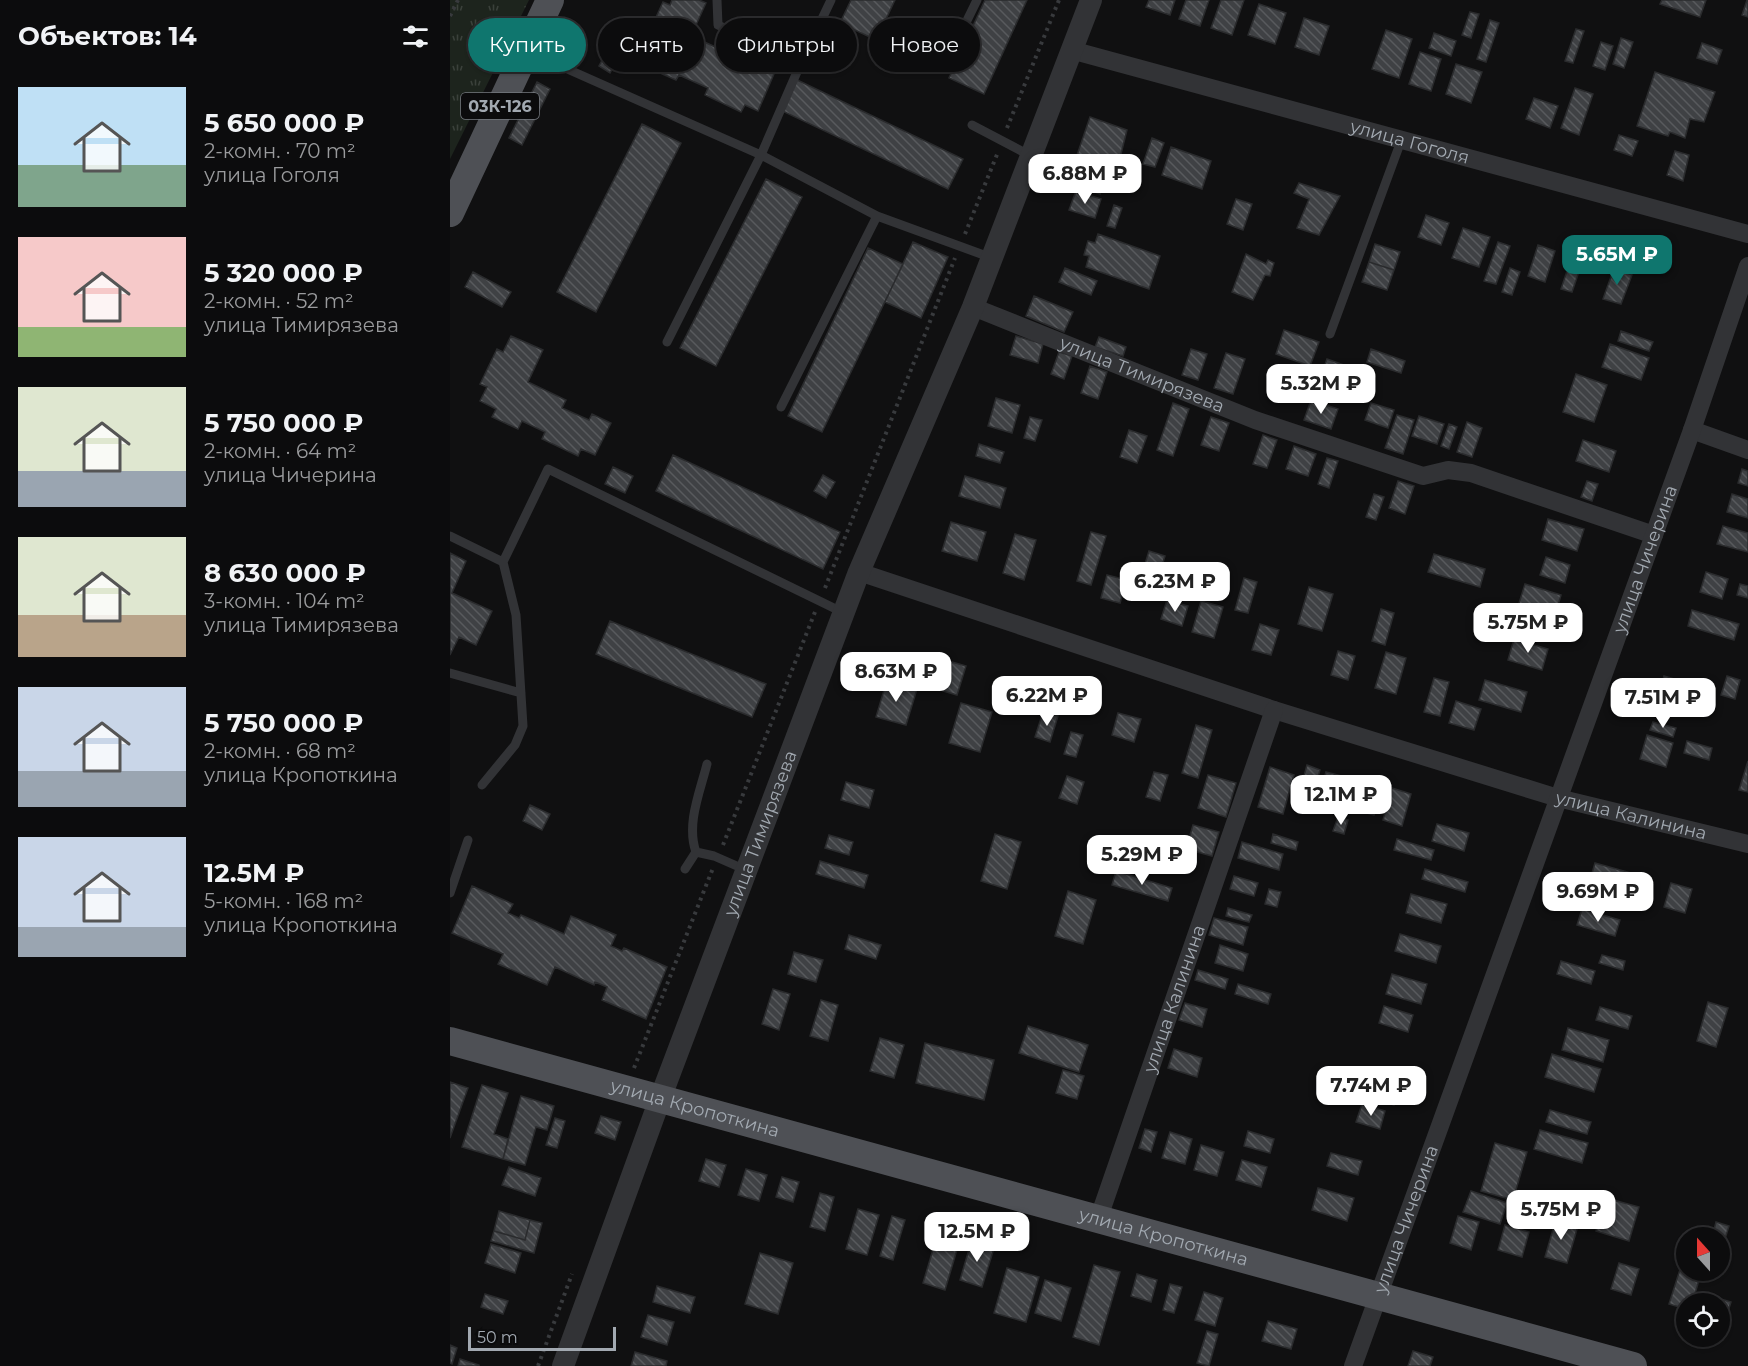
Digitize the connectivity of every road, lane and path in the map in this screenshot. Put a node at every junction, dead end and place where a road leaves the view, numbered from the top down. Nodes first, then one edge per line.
1 (459, 0) edge
2 (550, 0) edge
3 (717, 0) edge
4 (831, 0) edge
5 (978, 0) edge
6 (1059, 0) edge
7 (1091, 0) edge
8 (450, 16) edge
9 (542, 18) edge
10 (718, 18) edge
11 (822, 18) edge
12 (969, 18) edge
13 (1071, 50) junction
14 (516, 72) edge
15 (573, 72) edge
16 (796, 72) edge
17 (972, 125) dead end
18 (1002, 141) junction
19 (1401, 141) junction
20 (760, 155) junction
21 (1031, 156) junction
22 (450, 213) edge
23 (877, 216) junction
24 (1748, 234) edge
25 (960, 246) junction
26 (992, 258) junction
27 (1748, 266) edge
28 (973, 307) junction
29 (1330, 334) dead end
30 (667, 342) dead end
31 (781, 407) dead end
32 (1692, 430) junction
33 (1748, 450) edge
34 (1654, 534) junction
35 (450, 536) edge
36 (503, 562) junction
37 (859, 572) junction
38 (819, 601) junction
39 (844, 613) junction
40 (450, 673) edge
41 (521, 693) junction
42 (1274, 710) junction
43 (707, 764) dead end
44 (482, 785) dead end
45 (1558, 798) junction
46 (468, 840) dead end
47 (1748, 844) edge
48 (723, 845) dead end
49 (696, 852) junction
50 (714, 867) dead end
51 (685, 870) dead end
52 (746, 870) junction
53 (450, 892) edge
54 (450, 1041) edge
55 (626, 1089) junction
56 (660, 1099) junction
57 (1098, 1220) junction
58 (574, 1267) dead end
59 (1380, 1297) junction
60 (538, 1366) edge
61 (563, 1366) edge
62 (1353, 1366) edge
63 (1633, 1366) edge

1 - 8 path
2 - 9 main road, 03К-126
3 - 10 lane
4 - 11 lane
5 - 12 lane
6 - 18 path
7 - 13 street, улица Тимирязева
13 - 19 street, улица Гоголя
13 - 21 street, улица Тимирязева
14 - 22 main road, 03К-126
15 - 20 lane
16 - 20 lane
17 - 18 lane
18 - 21 lane
18 - 25 path
19 - 24 street, улица Гоголя
19 - 29 lane
20 - 23 lane
20 - 30 lane
21 - 26 street, улица Тимирязева
23 - 25 lane
23 - 31 lane
25 - 26 lane
25 - 38 path
26 - 28 street, улица Тимирязева
27 - 32 street, улица Чичерина
28 - 34 street, улица Тимирязева
28 - 37 street, улица Тимирязева
32 - 33 street
32 - 34 street, улица Чичерина
34 - 45 street, улица Чичерина
35 - 36 lane
36 - 38 lane
36 - 41 lane
37 - 39 street, улица Тимирязева
37 - 42 street, улица Калинина
38 - 39 lane
38 - 48 path
39 - 52 street, улица Тимирязева
40 - 41 lane
41 - 44 lane
42 - 45 street, улица Калинина
42 - 57 street, улица Калинина
43 - 49 lane
45 - 47 street, улица Калинина
45 - 59 street, улица Чичерина
46 - 53 lane
49 - 51 lane
49 - 52 lane
50 - 55 path
52 - 56 street, улица Тимирязева
54 - 55 main road, улица Кропоткина
55 - 56 main road, улица Кропоткина
56 - 57 main road, улица Кропоткина
56 - 61 street, улица Тимирязева
57 - 59 main road, улица Кропоткина
58 - 60 path
59 - 62 street, улица Чичерина
59 - 63 main road, улица Кропоткина

